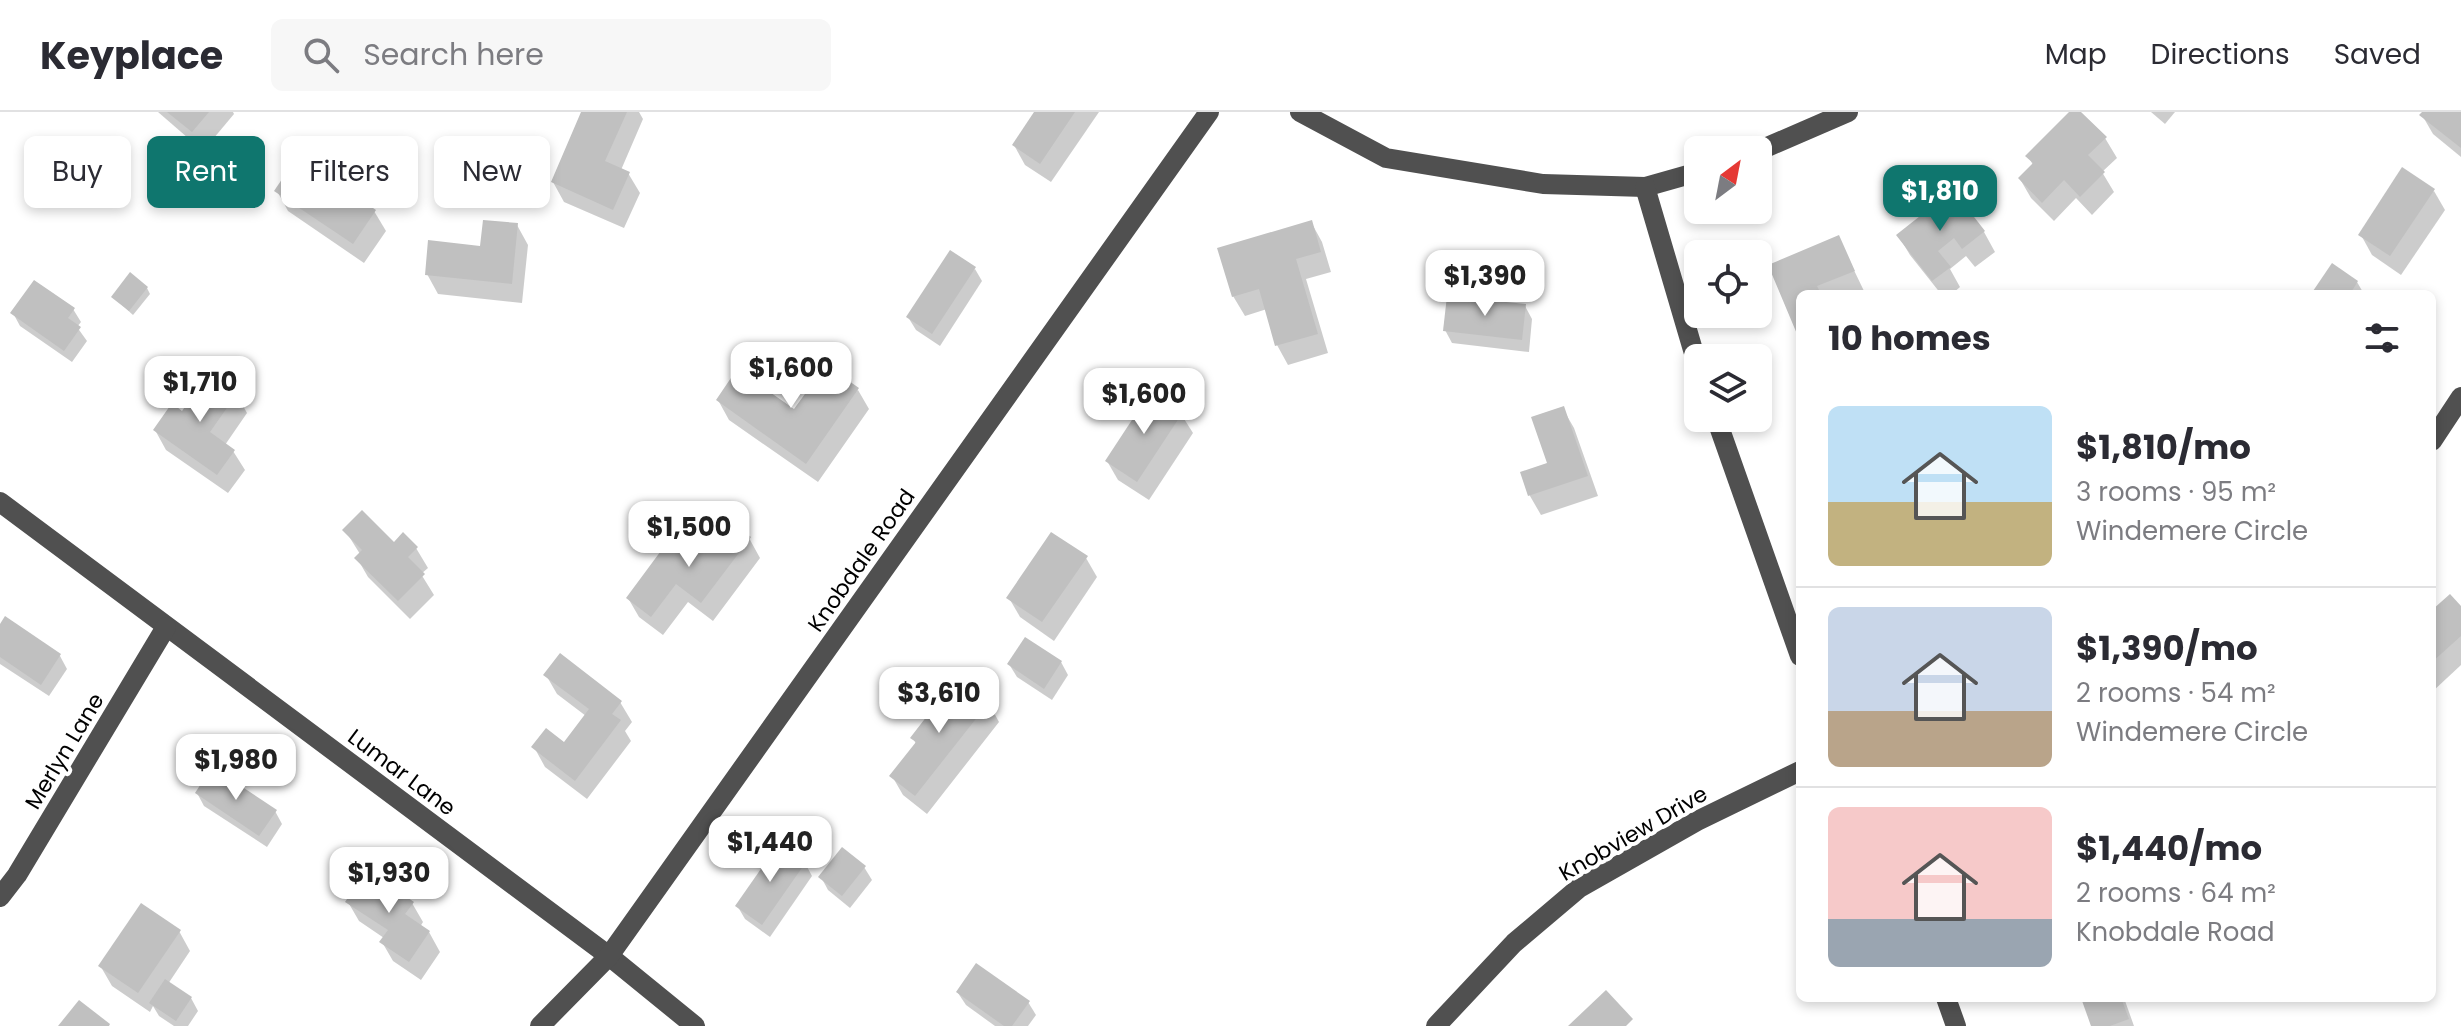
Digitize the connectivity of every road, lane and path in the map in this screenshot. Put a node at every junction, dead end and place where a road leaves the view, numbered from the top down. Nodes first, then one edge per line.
1 (1209, 112) edge
2 (1300, 112) edge
3 (1848, 112) edge
4 (1772, 145) edge
5 (1684, 176) edge
6 (1645, 187) junction
7 (1691, 344) edge
8 (2461, 397) edge
9 (1721, 432) edge
10 (2436, 435) edge
11 (0, 502) edge
12 (166, 627) junction
13 (1796, 645) edge
14 (1796, 773) edge
15 (0, 897) edge
16 (609, 956) junction
17 (1947, 1002) edge
18 (540, 1026) edge
19 (695, 1026) edge
20 (1436, 1026) edge
21 (1956, 1026) edge

1 - 16 street, Knobdale Road
2 - 6 street
3 - 4 street
5 - 6 street
6 - 7 street
8 - 10 street
9 - 13 street
11 - 12 street, Lumar Lane
12 - 15 street, Merlyn Lane
12 - 16 street, Lumar Lane
14 - 20 street, Knobview Drive
16 - 18 street, Knobdale Road
16 - 19 street, Lumar Lane
17 - 21 street

